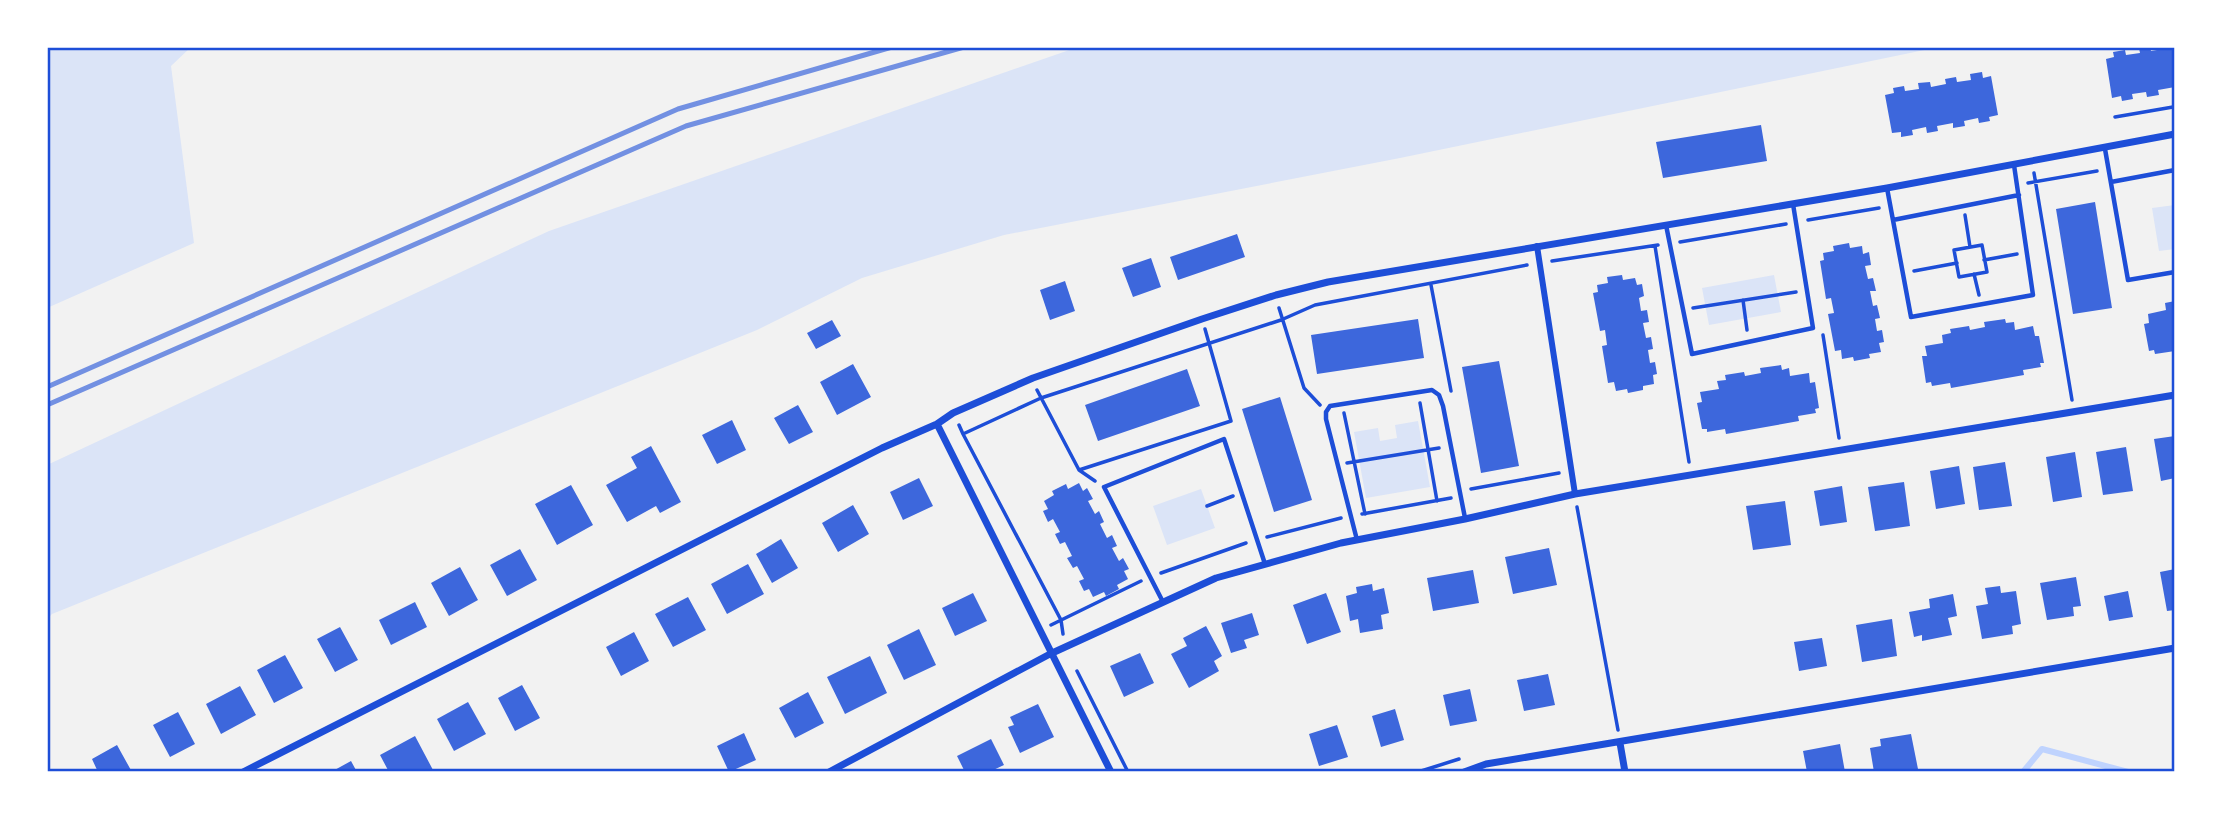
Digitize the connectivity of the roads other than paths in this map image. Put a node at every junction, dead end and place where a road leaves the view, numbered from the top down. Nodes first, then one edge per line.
1 (2175, 134) edge
2 (2105, 149) junction
3 (2014, 164) junction
4 (2175, 170) edge
5 (2111, 182) junction
6 (1887, 188) junction
7 (2019, 195) junction
8 (1793, 203) junction
9 (1893, 220) junction
10 (1666, 225) junction
11 (1537, 246) junction
12 (2175, 272) edge
13 (2175, 395) edge
14 (937, 424) junction
15 (1575, 494) junction
16 (1465, 519) junction
17 (1357, 540) junction
18 (1265, 564) junction
19 (1163, 602) junction
20 (2175, 648) edge
21 (1051, 654) junction
22 (1620, 743) junction
23 (243, 772) edge
24 (829, 772) edge
25 (1111, 772) edge
26 (1464, 772) edge
27 (1625, 772) edge

1 - 2 street
2 - 3 street
2 - 5 lane
3 - 6 street
3 - 7 lane
4 - 5 lane
5 - 12 lane
6 - 8 street
6 - 9 lane
7 - 9 lane
7 - 9 lane
8 - 10 street
8 - 10 lane
10 - 11 street
11 - 14 street
11 - 15 street
13 - 15 street
14 - 21 street
14 - 23 street
15 - 16 street
16 - 17 street
16 - 17 lane
17 - 18 street
18 - 19 street
18 - 19 lane
19 - 21 street
20 - 22 street
21 - 24 street
21 - 25 street
22 - 26 street
22 - 27 street

